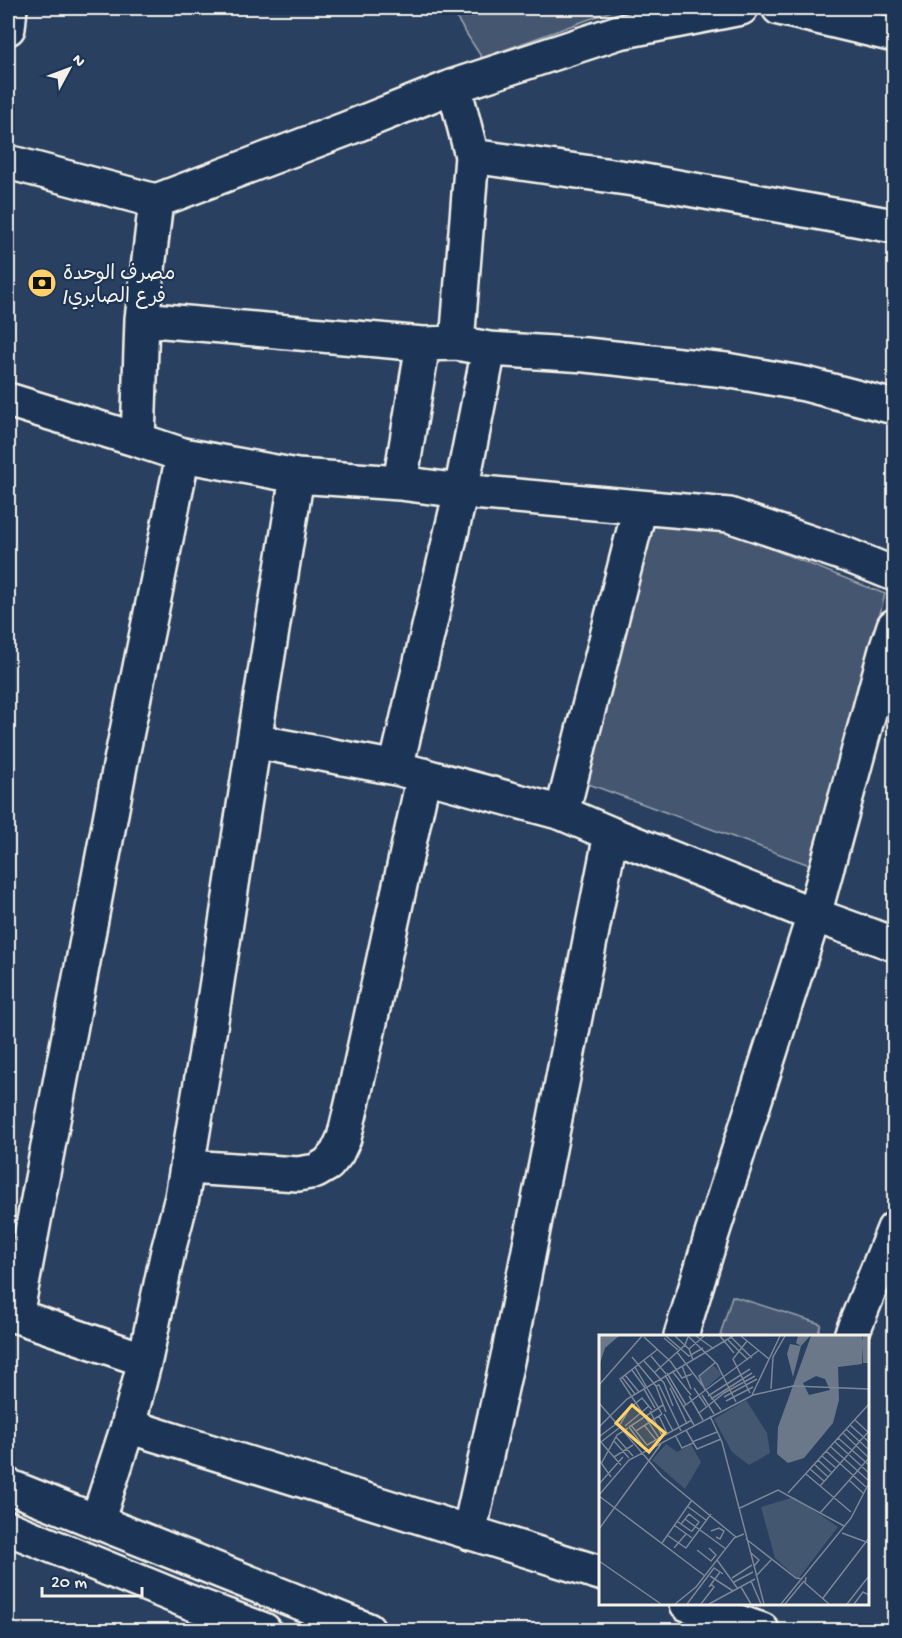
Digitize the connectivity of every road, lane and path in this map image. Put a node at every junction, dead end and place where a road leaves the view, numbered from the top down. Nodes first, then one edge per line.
1 (10, 8) edge
2 (741, 8) edge
3 (779, 8) edge
4 (8, 28) edge
5 (894, 35) edge
6 (454, 86) junction
7 (472, 156) junction
8 (8, 162) edge
9 (156, 201) junction
10 (894, 226) edge
11 (141, 319) junction
12 (457, 343) junction
13 (423, 344) junction
14 (489, 349) junction
15 (8, 400) edge
16 (894, 407) edge
17 (138, 440) junction
18 (183, 455) junction
19 (297, 476) junction
20 (400, 483) junction
21 (460, 491) junction
22 (640, 507) junction
23 (894, 574) edge
24 (894, 626) edge
25 (254, 741) junction
26 (410, 772) junction
27 (562, 813) junction
28 (610, 834) junction
29 (814, 915) junction
30 (894, 944) edge
31 (187, 1167) junction
32 (894, 1229) edge
33 (12, 1314) edge
34 (681, 1335) edge
35 (851, 1335) edge
36 (145, 1360) junction
37 (128, 1426) junction
38 (8, 1486) edge
39 (97, 1522) junction
40 (8, 1528) edge
41 (469, 1533) junction
42 (599, 1573) edge
43 (691, 1605) edge
44 (754, 1623) edge
45 (264, 1630) edge
46 (368, 1630) edge

1 - 4 street
2 - 6 street
3 - 5 street
6 - 7 street
6 - 9 street
7 - 10 street
7 - 12 street
8 - 9 street
9 - 11 street
11 - 13 street
11 - 17 street
12 - 13 street
12 - 14 street
13 - 20 street
14 - 16 street
14 - 21 street
15 - 17 street
17 - 18 street
18 - 19 street
18 - 33 street
19 - 20 street
19 - 25 street
20 - 21 street
21 - 22 street
21 - 26 street
22 - 23 street
22 - 27 street
24 - 29 street
25 - 26 street
25 - 31 street
26 - 27 street
26 - 31 street
27 - 28 street
28 - 29 street
28 - 41 street
29 - 30 street
29 - 34 street
31 - 36 street
32 - 35 street
33 - 36 street
36 - 37 street
37 - 39 street
37 - 41 street
38 - 39 street
39 - 46 street
40 - 45 street
41 - 42 street
43 - 44 street

